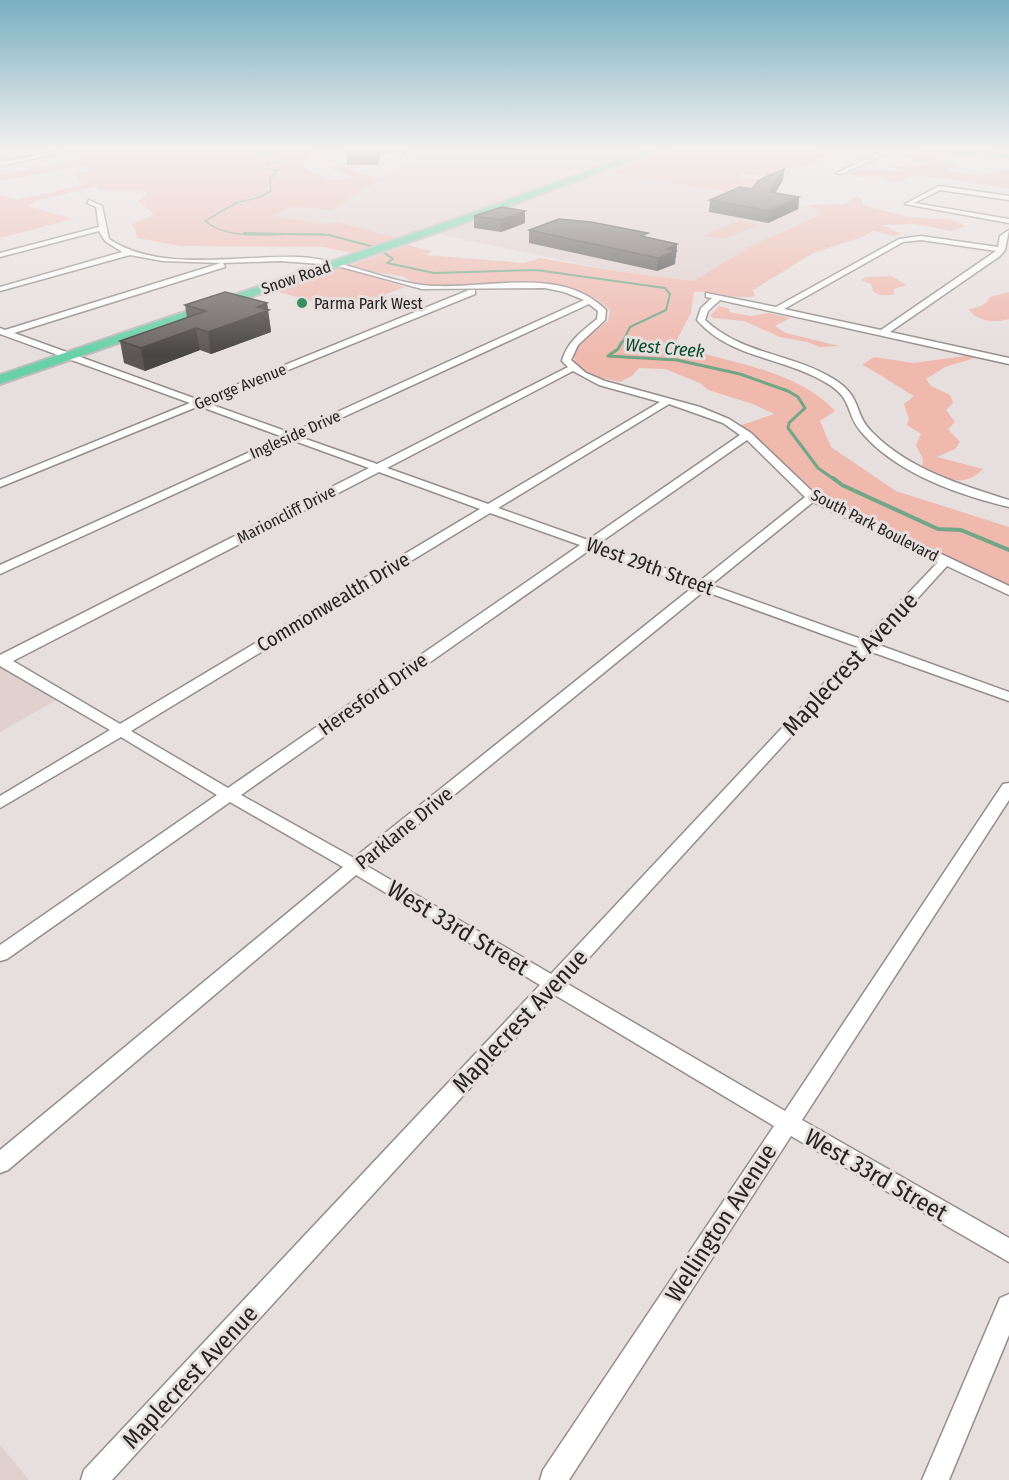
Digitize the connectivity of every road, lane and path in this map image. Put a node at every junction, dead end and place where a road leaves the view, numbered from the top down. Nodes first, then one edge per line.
1 (102, 217) edge
2 (469, 217) edge
3 (986, 217) edge
4 (1009, 221) edge
5 (102, 228) junction
6 (1009, 232) edge
7 (1001, 250) junction
8 (127, 253) junction
9 (0, 255) edge
10 (234, 261) junction
11 (336, 264) junction
12 (480, 288) junction
13 (0, 289) edge
14 (706, 295) dead end
15 (718, 297) junction
16 (591, 300) junction
17 (777, 310) junction
18 (2, 333) edge
19 (883, 333) junction
20 (70, 356) junction
21 (1009, 361) edge
22 (573, 368) junction
23 (0, 380) edge
24 (196, 402) junction
25 (666, 402) junction
26 (747, 435) junction
27 (290, 436) junction
28 (376, 467) junction
29 (0, 484) edge
30 (1009, 489) edge
31 (812, 497) junction
32 (1003, 502) edge
33 (490, 508) junction
34 (590, 544) junction
35 (945, 561) junction
36 (0, 570) edge
37 (704, 586) junction
38 (1009, 591) edge
39 (867, 646) junction
40 (1, 661) edge
41 (1009, 697) edge
42 (121, 730) junction
43 (1009, 788) edge
44 (229, 795) junction
45 (0, 803) edge
46 (356, 867) junction
47 (0, 954) edge
48 (554, 985) junction
49 (787, 1123) junction
50 (0, 1163) edge
51 (1009, 1251) edge
52 (1009, 1306) edge
53 (94, 1480) edge
54 (553, 1480) edge
55 (935, 1480) edge

1 - 5 street
2 - 11 main road, Snow Road
3 - 4 street
5 - 8 street
5 - 9 street
6 - 7 street
7 - 17 street
7 - 19 street
8 - 10 street
8 - 13 street
10 - 11 street
10 - 18 street
11 - 12 street
11 - 20 main road, Snow Road
12 - 16 street
12 - 24 street, George Avenue
14 - 15 street
15 - 17 street
15 - 32 street
16 - 22 street
16 - 27 street, Ingleside Drive
17 - 19 street
18 - 20 street
19 - 21 street
20 - 23 main road, Snow Road
20 - 24 street
22 - 25 street, South Park Boulevard
22 - 28 street, Marioncliff Drive
24 - 27 street, West 29th Street
24 - 29 street, George Avenue
25 - 26 street, South Park Boulevard
25 - 33 street, Commonwealth Drive
26 - 31 street, South Park Boulevard
26 - 34 street, Heresford Drive
27 - 28 street, West 29th Street
27 - 36 street, Ingleside Drive
28 - 33 street, West 29th Street
28 - 40 street, Marioncliff Drive
30 - 32 street
31 - 35 street, South Park Boulevard
31 - 37 street, Parklane Drive
33 - 34 street, West 29th Street
33 - 42 street, Commonwealth Drive
34 - 37 street, West 29th Street
34 - 44 street, Heresford Drive
35 - 38 street, South Park Boulevard
35 - 39 street, Maplecrest Avenue
37 - 39 street, West 29th Street
37 - 46 street, Parklane Drive
39 - 41 street, West 29th Street
39 - 48 street, Maplecrest Avenue
40 - 42 street, West 33rd Street
42 - 44 street, West 33rd Street
42 - 45 street, Commonwealth Drive
43 - 49 street, Wellington Avenue
44 - 46 street, West 33rd Street
44 - 47 street, Heresford Drive
46 - 48 street, West 33rd Street
46 - 50 street, Parklane Drive
48 - 49 street, West 33rd Street
48 - 53 street, Maplecrest Avenue
49 - 51 street, West 33rd Street
49 - 54 street, Wellington Avenue
52 - 55 street

